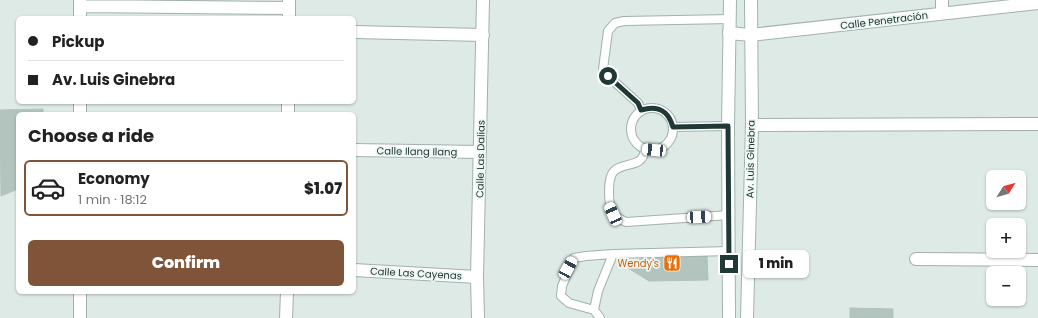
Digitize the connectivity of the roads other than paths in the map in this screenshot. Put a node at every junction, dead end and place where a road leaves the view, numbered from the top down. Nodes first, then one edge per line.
1 (483, 0) edge
2 (730, 0) edge
3 (751, 0) edge
4 (942, 0) edge
5 (1038, 3) edge
6 (80, 8) edge
7 (289, 9) edge
8 (942, 13) junction
9 (730, 19) junction
10 (356, 32) edge
11 (730, 33) junction
12 (482, 35) junction
13 (750, 35) junction
14 (641, 110) junction
15 (1038, 124) edge
16 (752, 125) junction
17 (728, 126) junction
18 (673, 127) junction
19 (356, 150) edge
20 (646, 150) junction
21 (480, 152) junction
22 (729, 215) junction
23 (729, 251) junction
24 (613, 254) junction
25 (916, 259) dead end
26 (1038, 260) edge
27 (356, 270) edge
28 (477, 277) junction
29 (80, 294) edge
30 (286, 294) edge
31 (594, 310) junction
32 (80, 318) edge
33 (286, 318) edge
34 (478, 318) edge
35 (600, 318) edge
36 (729, 318) edge
37 (747, 318) edge

1 - 12 street, Calle Las Dalias
2 - 9 street, Av. Luis Ginebra
3 - 13 street, Av. Luis Ginebra
4 - 8 street
5 - 8 street, Calle Penetración
6 - 7 street
8 - 13 street, Calle Penetración
9 - 11 street, Av. Luis Ginebra
9 - 14 lane
10 - 12 street
11 - 13 street, Calle Penetración
11 - 17 street, Av. Luis Ginebra
12 - 21 street, Calle Las Dalias
13 - 16 street, Av. Luis Ginebra
14 - 18 lane
14 - 20 lane
15 - 16 street
16 - 37 street, Av. Luis Ginebra
17 - 18 lane
17 - 22 street, Av. Luis Ginebra
18 - 20 lane
19 - 21 street, Calle Ilang Ilang
20 - 22 lane
21 - 28 street, Calle Las Dalias
22 - 23 street, Av. Luis Ginebra
23 - 24 lane
23 - 36 street, Av. Luis Ginebra
24 - 31 lane
24 - 31 lane
25 - 26 street
27 - 28 street, Calle Las Cayenas
28 - 34 street, Calle Las Dalias
29 - 32 street
30 - 33 street
31 - 35 lane

